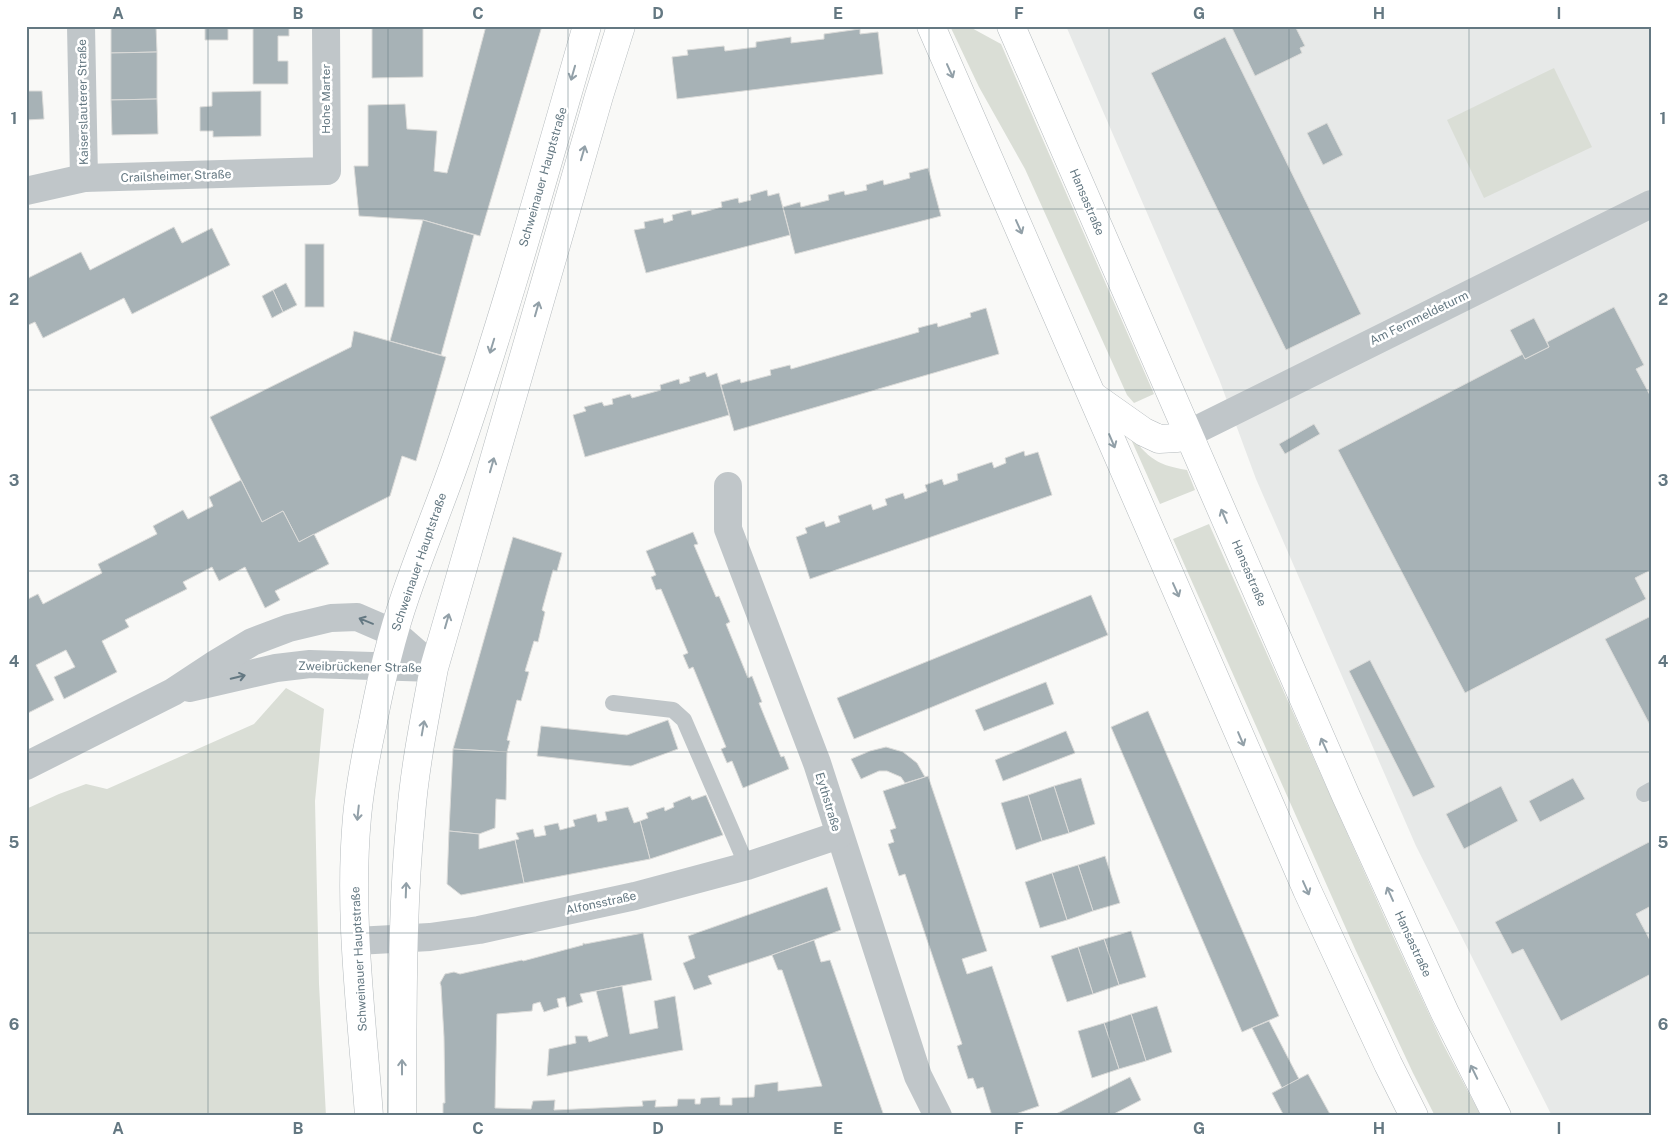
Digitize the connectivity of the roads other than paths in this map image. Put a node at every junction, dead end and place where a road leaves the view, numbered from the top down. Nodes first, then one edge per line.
1 (81, 26) edge
2 (326, 26) edge
3 (587, 26) edge
4 (621, 26) edge
5 (931, 26) edge
6 (1010, 26) edge
7 (327, 171) joint
8 (84, 178) junction
9 (26, 191) edge
10 (1651, 204) edge
11 (1093, 396) junction
12 (1188, 434) junction
13 (728, 486) dead end
14 (394, 632) junction
15 (384, 666) junction
16 (434, 668) junction
17 (173, 692) junction
18 (613, 703) dead end
19 (26, 766) edge
20 (839, 835) junction
21 (747, 866) junction
22 (404, 939) junction
23 (356, 941) junction
24 (369, 1116) edge
25 (402, 1116) edge
26 (938, 1116) edge
27 (1414, 1116) edge
28 (1496, 1116) edge

1 - 8 street, Kaiserslauterer Straße
2 - 7 street, Hohe Marter
3 -> 14 main road, Schweinauer Hauptstraße
16 -> 4 main road
5 -> 11 main road
6 - 12 main road, Hansastraße
7 - 8 street, Crailsheimer Straße
8 - 9 street, Crailsheimer Straße
10 - 12 street, Am Fernmeldeturm
11 - 12 main road
11 -> 27 main road
28 -> 12 main road, Hansastraße
13 - 20 street, Eythstraße
14 - 15 main road, Schweinauer Hauptstraße
14 - 16 street, Zweibrückener Straße
14 -> 17 street, Zweibrückener Straße
15 - 16 street, Zweibrückener Straße
17 -> 15 street, Zweibrückener Straße
15 -> 23 main road, Schweinauer Hauptstraße
22 -> 16 main road
17 - 19 street, Zweibrückener Straße
18 - 21 lane
20 - 21 street, Alfonsstraße
20 - 26 street, Eythstraße
21 - 22 street, Alfonsstraße
22 - 23 street, Alfonsstraße
25 -> 22 main road
23 - 24 main road, Schweinauer Hauptstraße

